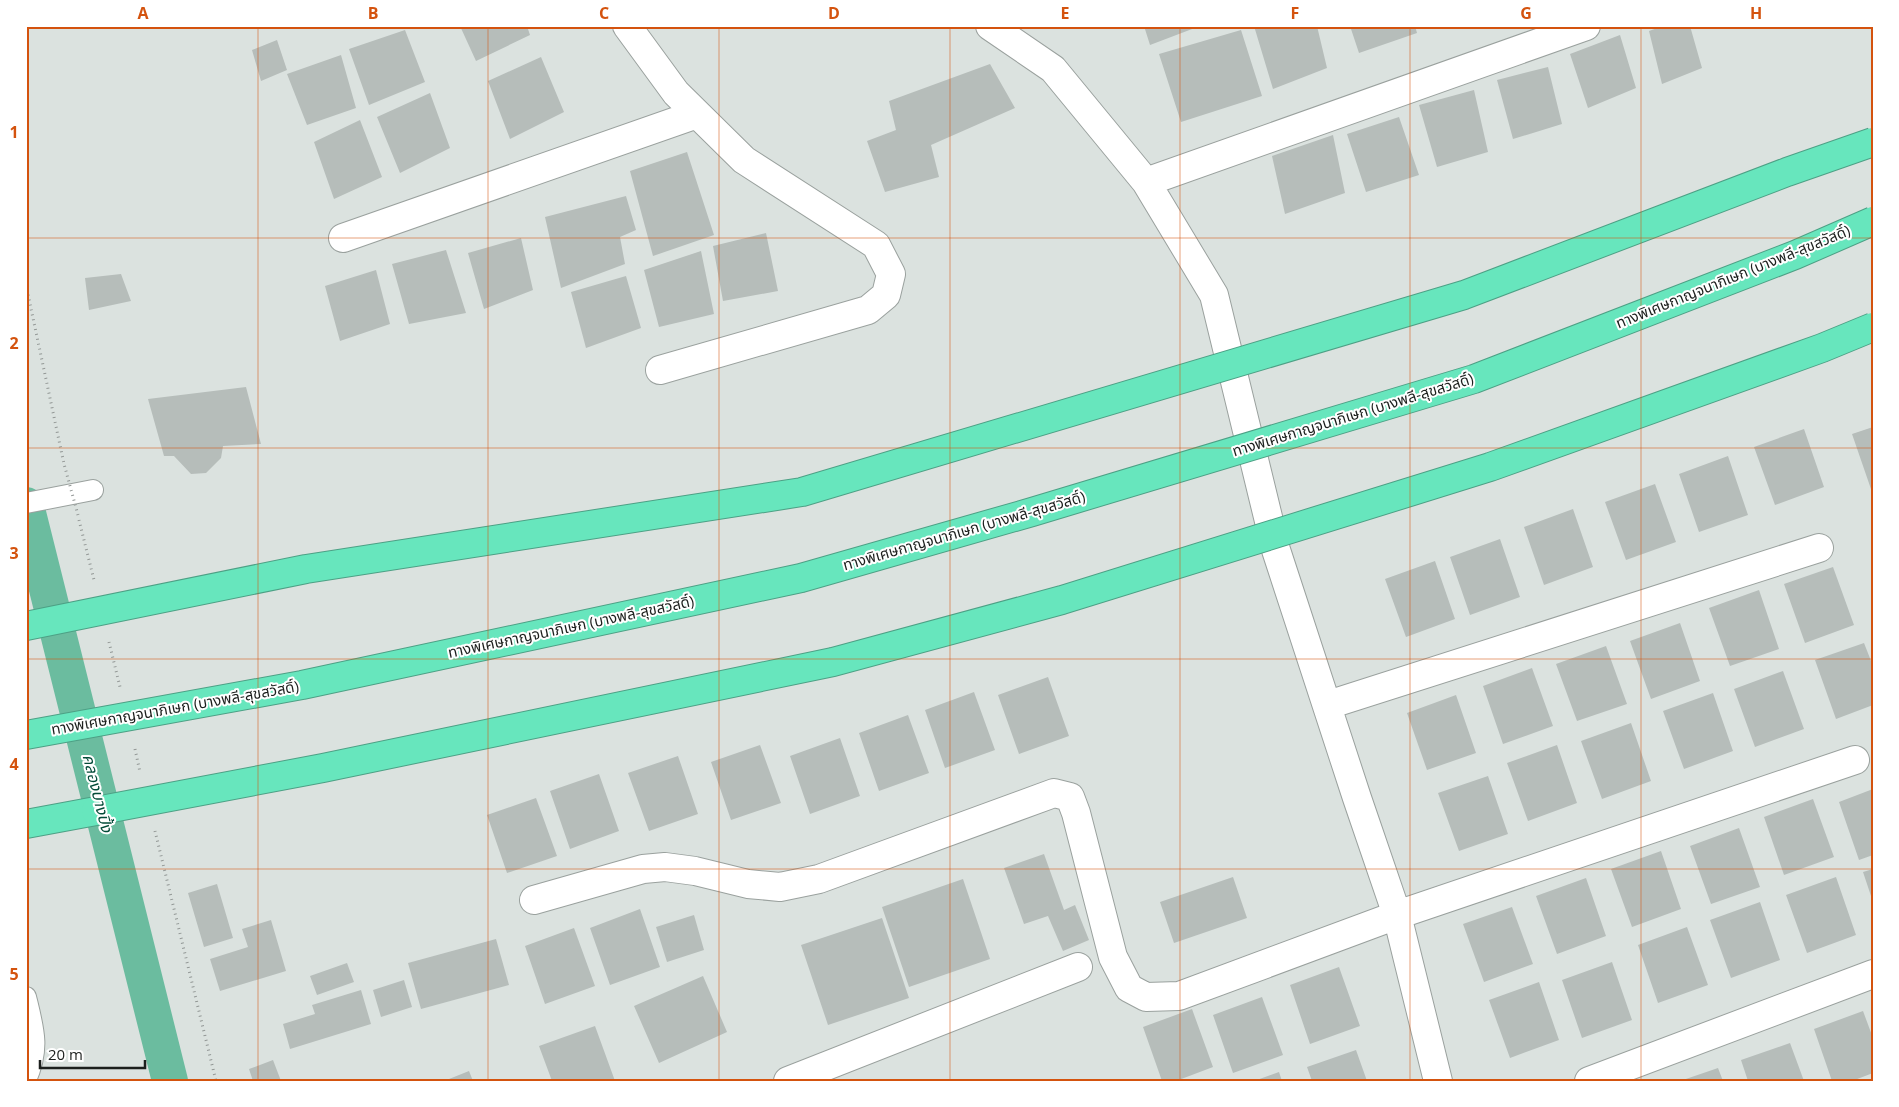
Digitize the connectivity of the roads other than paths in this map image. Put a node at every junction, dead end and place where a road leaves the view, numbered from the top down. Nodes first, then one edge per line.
1 (627, 26) edge
2 (990, 26) edge
3 (1586, 26) edge
4 (697, 114) junction
5 (1873, 142) edge
6 (1146, 182) junction
7 (1873, 221) edge
8 (343, 238) dead end
9 (1873, 327) edge
10 (660, 370) dead end
11 (93, 490) dead end
12 (26, 502) edge
13 (1819, 548) dead end
14 (26, 626) edge
15 (1328, 705) junction
16 (26, 735) edge
17 (1855, 760) dead end
18 (26, 824) edge
19 (534, 900) dead end
20 (1398, 915) junction
21 (1078, 967) dead end
22 (1873, 974) edge
23 (26, 997) edge
24 (26, 1080) edge
25 (788, 1081) edge
26 (1438, 1081) edge
27 (1589, 1081) edge

1 - 4 street
2 - 6 street
3 - 6 street
4 - 8 street
4 - 10 street
5 - 14 highway, bridge
6 - 15 street
7 - 16 highway, ทางพิเศษกาญจนาภิเษก (บางพลี-สุขสวัสดิ์), bridge
9 - 18 highway, bridge
11 - 12 lane
13 - 15 street
15 - 20 street
17 - 20 street
19 - 20 street
20 - 26 street
21 - 25 street
22 - 27 street
23 - 24 lane

